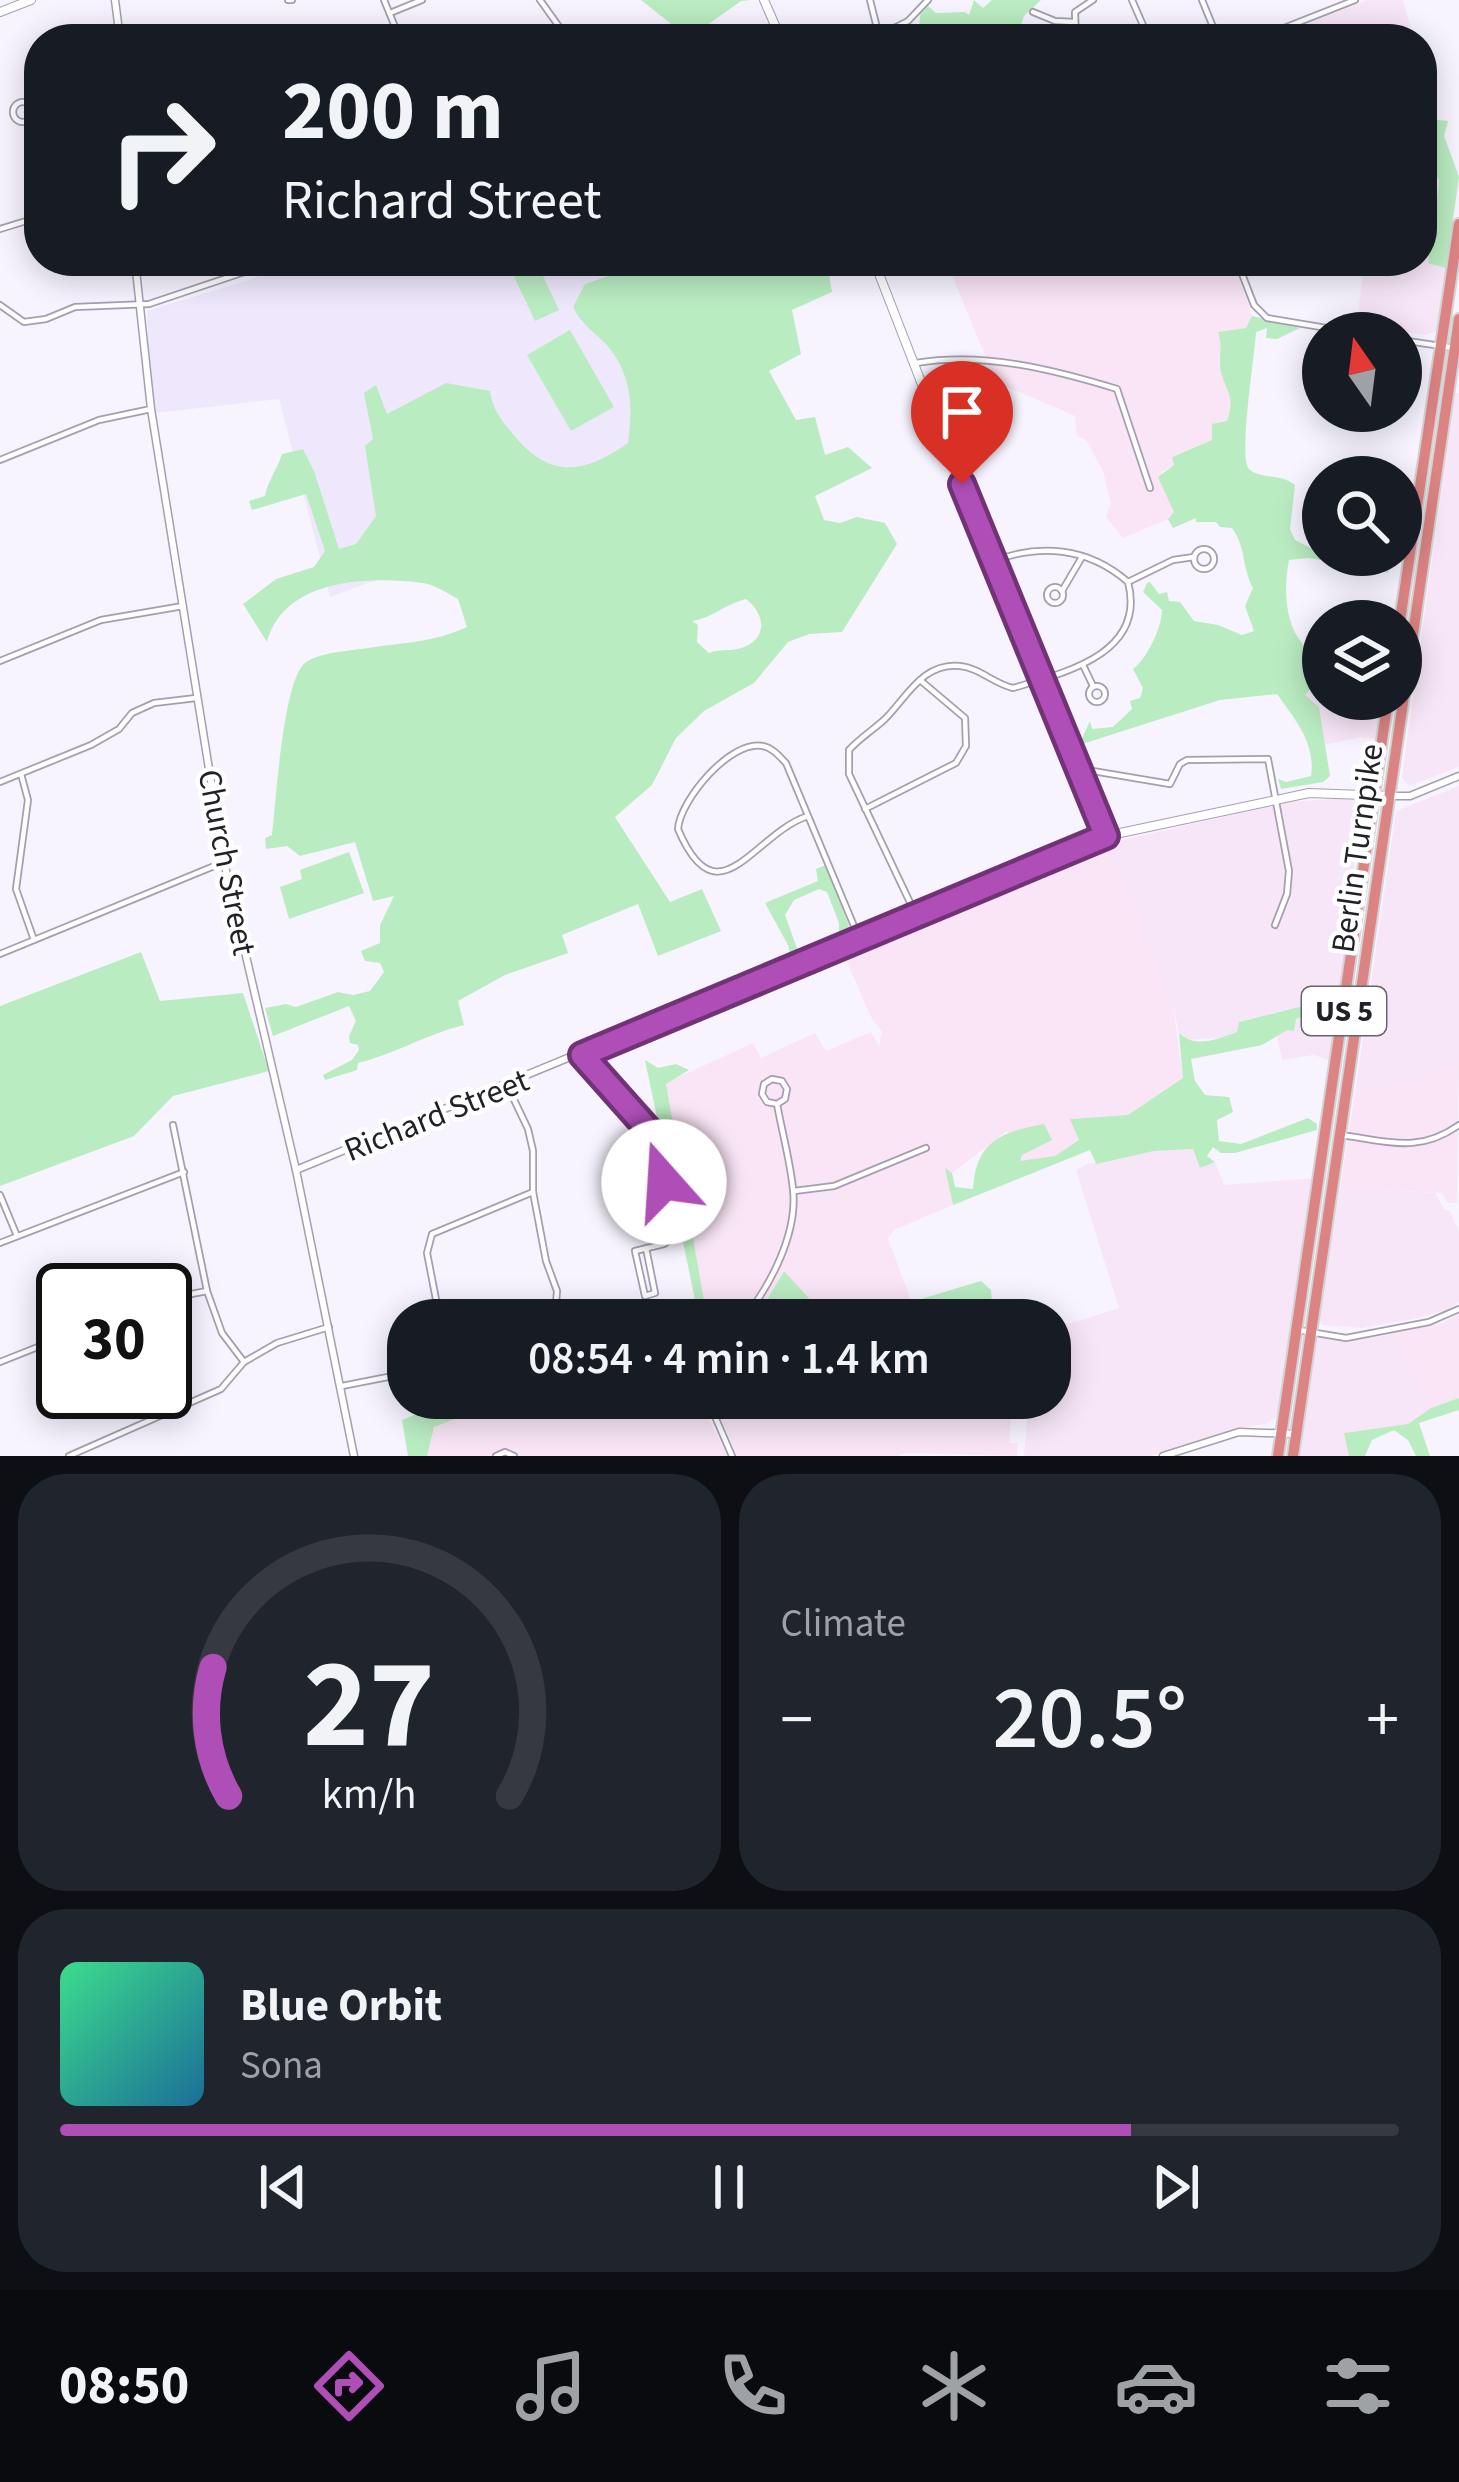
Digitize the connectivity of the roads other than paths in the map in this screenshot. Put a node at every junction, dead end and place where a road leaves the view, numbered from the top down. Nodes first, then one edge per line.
1 (31, 0) edge
2 (384, 0) edge
3 (422, 0) edge
4 (928, 0) edge
5 (1094, 0) edge
6 (1355, 0) edge
7 (0, 12) edge
8 (1033, 12) dead end
9 (390, 13) junction
10 (1074, 22) joint
11 (394, 24) edge
12 (901, 24) edge
13 (1294, 24) edge
14 (14, 116) dead end
15 (0, 121) edge
16 (1459, 224) edge
17 (136, 276) edge
18 (235, 276) edge
19 (880, 276) edge
20 (1243, 276) edge
21 (138, 304) junction
22 (0, 305) edge
23 (1459, 319) edge
24 (1302, 323) edge
25 (1422, 343) edge
26 (1448, 347) junction
27 (916, 363) junction
28 (151, 409) junction
29 (0, 460) edge
30 (1150, 488) dead end
31 (1082, 556) junction
32 (1194, 557) dead end
33 (991, 562) junction
34 (1128, 582) junction
35 (1062, 591) dead end
36 (1404, 600) edge
37 (183, 606) junction
38 (0, 661) edge
39 (1083, 665) junction
40 (920, 679) junction
41 (1040, 680) junction
42 (1093, 686) dead end
43 (196, 698) junction
44 (1385, 720) edge
45 (1076, 769) junction
46 (21, 774) junction
47 (1459, 776) edge
48 (0, 782) edge
49 (1374, 796) junction
50 (1391, 796) junction
51 (1276, 799) junction
52 (865, 809) junction
53 (808, 816) junction
54 (1106, 836) junction
55 (224, 862) junction
56 (915, 914) junction
57 (1275, 925) dead end
58 (859, 938) junction
59 (34, 940) junction
60 (0, 954) edge
61 (1347, 994) junction
62 (1361, 995) junction
63 (582, 1055) junction
64 (507, 1085) junction
65 (777, 1104) junction
66 (173, 1125) dead end
67 (1459, 1125) edge
68 (1341, 1135) junction
69 (926, 1148) dead end
70 (296, 1170) junction
71 (184, 1172) junction
72 (794, 1191) junction
73 (533, 1192) junction
74 (1317, 1193) junction
75 (1332, 1193) junction
76 (0, 1195) edge
77 (17, 1236) junction
78 (0, 1243) edge
79 (646, 1248) junction
80 (207, 1291) junction
81 (192, 1294) edge
82 (436, 1299) edge
83 (556, 1299) edge
84 (759, 1299) edge
85 (1459, 1310) edge
86 (329, 1327) junction
87 (1305, 1331) junction
88 (36, 1347) edge
89 (0, 1362) edge
90 (244, 1363) junction
91 (387, 1377) edge
92 (342, 1386) junction
93 (716, 1419) edge
94 (1281, 1432) junction
95 (1296, 1434) junction
96 (69, 1456) edge
97 (354, 1456) edge
98 (496, 1456) edge
99 (514, 1456) edge
100 (732, 1456) edge
101 (1163, 1456) edge
102 (1278, 1456) edge
103 (1293, 1456) edge

1 - 7 main road
2 - 9 street
3 - 9 street
4 - 12 street
5 - 10 street
6 - 13 street
8 - 10 street
9 - 11 street
14 - 15 street
16 - 26 highway, Berlin Turnpike / US 5
17 - 21 street, Church Street
18 - 21 street
19 - 27 main road
20 - 24 street
21 - 22 street
21 - 28 street, Church Street
23 - 26 highway, Berlin Turnpike / US 5
25 - 26 street
26 - 36 highway, Berlin Turnpike / US 5
26 - 50 highway, Berlin Turnpike / US 5
27 - 30 street
27 - 33 main road
28 - 29 street
28 - 37 street, Church Street
31 - 33 street
31 - 34 street
31 - 35 street
32 - 34 street
33 - 41 main road
34 - 39 street
37 - 38 street
37 - 43 street, Church Street
39 - 41 street
39 - 42 street
40 - 41 street
40 - 52 street
40 - 52 street
41 - 45 main road
43 - 46 street
43 - 55 street, Church Street
44 - 49 highway, Berlin Turnpike / US 5
45 - 51 street
45 - 54 main road
46 - 48 street
46 - 59 street
47 - 50 street
49 - 50 main road, Richard Street
49 - 51 main road, Richard Street
49 - 61 highway, Berlin Turnpike / US 5
50 - 62 highway, Berlin Turnpike / US 5
51 - 54 main road, Richard Street
51 - 57 street
52 - 56 street
53 - 53 street
53 - 58 street
54 - 56 street, Richard Street
55 - 59 street
55 - 70 street, Church Street
56 - 58 street, Richard Street
58 - 63 street, Richard Street
59 - 60 street
61 - 62 highway
61 - 74 highway, Berlin Turnpike / US 5
62 - 68 highway, Berlin Turnpike / US 5
63 - 64 street, Richard Street
63 - 79 street
64 - 70 street, Richard Street
64 - 73 street
65 - 65 street
65 - 72 street
66 - 71 street
67 - 68 street
68 - 75 highway, Berlin Turnpike / US 5
69 - 72 street
70 - 86 street, Church Street
71 - 77 street
71 - 80 street
72 - 84 street
73 - 82 street
73 - 83 street
74 - 75 highway
74 - 87 highway, Berlin Turnpike / US 5
75 - 87 highway, Berlin Turnpike / US 5
76 - 77 street
77 - 78 street
79 - 79 street
80 - 81 street
80 - 90 street
85 - 87 street
86 - 90 street
86 - 92 street, Church Street
87 - 94 highway, Berlin Turnpike / US 5
87 - 95 highway, Berlin Turnpike / US 5
88 - 89 street
90 - 96 street
91 - 92 street
92 - 97 street, Church Street
93 - 100 street
94 - 95 street
94 - 101 street
94 - 102 highway, Berlin Turnpike / US 5
95 - 103 highway, Berlin Turnpike / US 5
98 - 99 street

